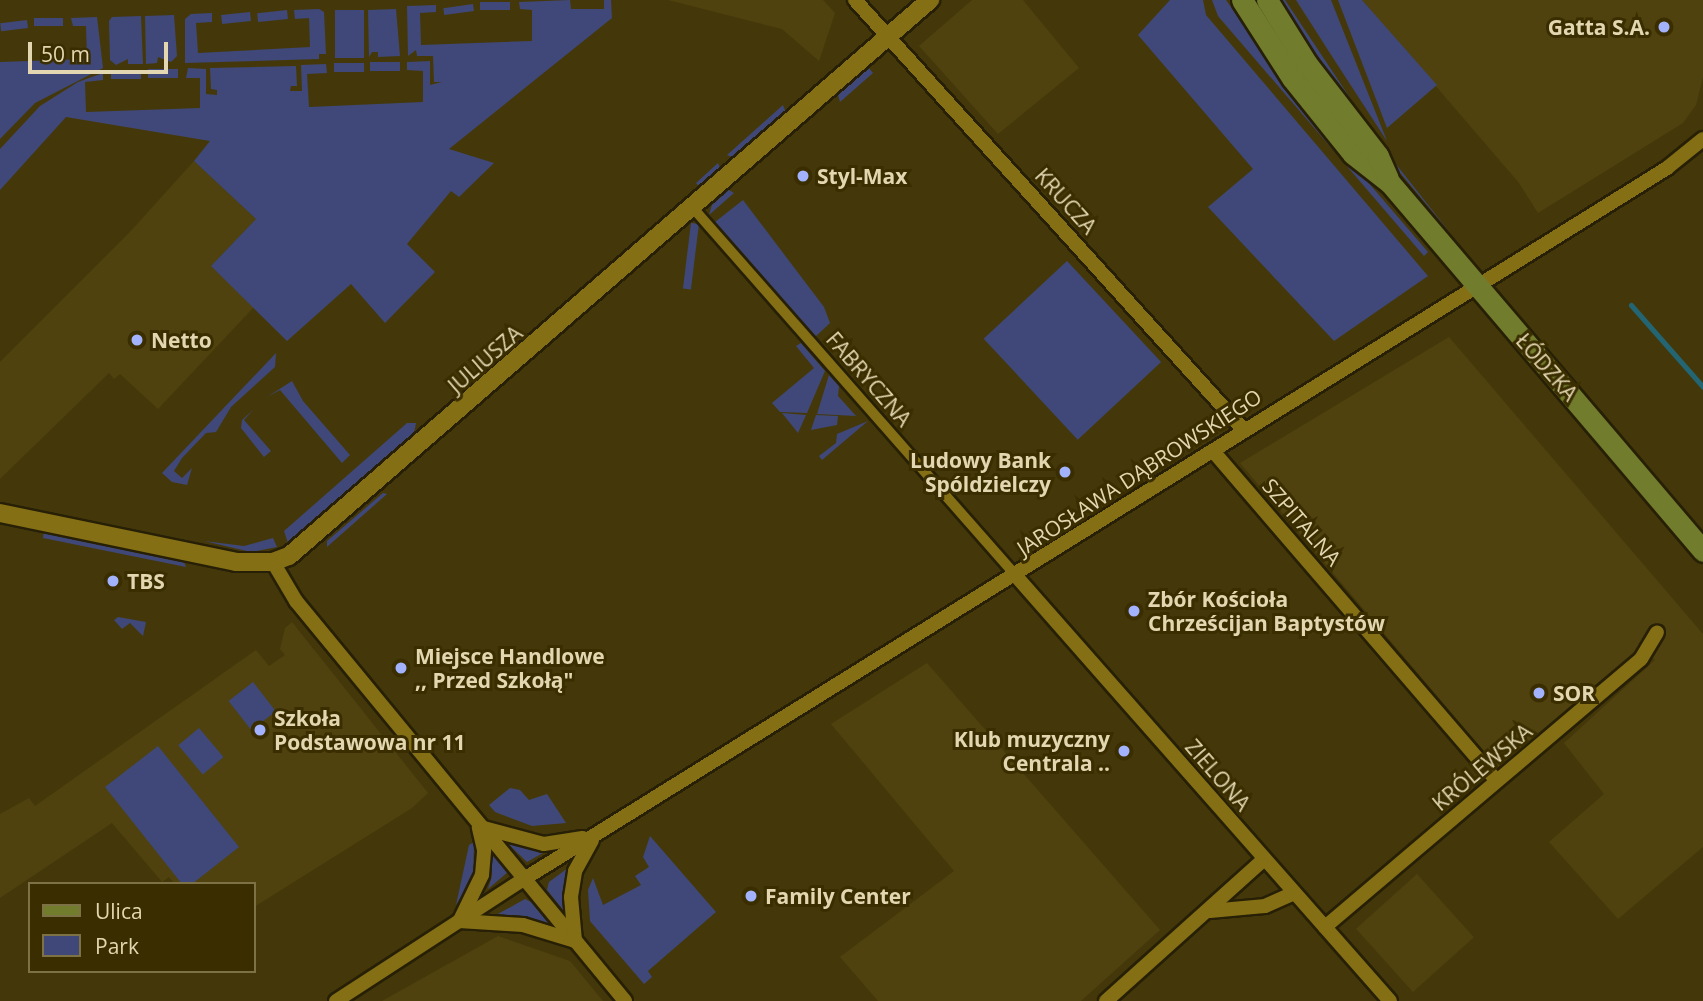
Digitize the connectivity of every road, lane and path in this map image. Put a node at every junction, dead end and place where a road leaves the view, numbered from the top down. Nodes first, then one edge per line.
1 (855, 0) edge
2 (930, 0) edge
3 (1242, 0) edge
4 (1267, 0) edge
5 (889, 35) junction
6 (1703, 139) edge
7 (1390, 183) junction
8 (693, 208) junction
9 (1476, 284) junction
10 (1244, 430) junction
11 (1213, 451) junction
12 (0, 513) edge
13 (1703, 551) edge
14 (273, 562) junction
15 (1016, 576) junction
16 (1657, 632) dead end
17 (1497, 781) junction
18 (479, 827) junction
19 (594, 836) junction
20 (1264, 859) junction
21 (524, 879) junction
22 (1294, 893) junction
23 (1210, 911) junction
24 (459, 921) junction
25 (1325, 927) junction
26 (575, 941) junction
27 (336, 1001) edge
28 (625, 1001) edge
29 (1105, 1001) edge
30 (1390, 1001) edge

1 - 5 street, KRUCZA
2 - 5 street, JULIUSZA
3 - 7 main road, ŁÓDZKA
4 - 7 main road, ŁÓDZKA
5 - 8 street, JULIUSZA
5 - 10 street, KRUCZA
6 - 9 street, JAROSŁAWA DĄBROWSKIEGO
7 - 9 main road, ŁÓDZKA
8 - 14 street, JULIUSZA
8 - 15 street, FABRYCZNA
9 - 10 street, JAROSŁAWA DĄBROWSKIEGO
9 - 13 main road, ŁÓDZKA
10 - 11 street, JAROSŁAWA DĄBROWSKIEGO
11 - 15 street, JAROSŁAWA DĄBROWSKIEGO
11 - 17 street, SZPITALNA
12 - 14 street, JULIUSZA
14 - 18 street
15 - 19 street, JAROSŁAWA DĄBROWSKIEGO
15 - 20 street, ZIELONA
16 - 17 street, KRÓLEWSKA
17 - 25 street, KRÓLEWSKA
18 - 19 street
18 - 21 street
18 - 24 street
19 - 21 street, JAROSŁAWA DĄBROWSKIEGO
19 - 26 street, JAROSŁAWA DĄBROWSKIEGO
20 - 22 street, ZIELONA
20 - 23 street
21 - 24 street, JAROSŁAWA DĄBROWSKIEGO
21 - 26 street
22 - 23 street
22 - 25 street, ZIELONA
23 - 29 street
24 - 26 street
24 - 27 street, JAROSŁAWA DĄBROWSKIEGO
25 - 30 street, ZIELONA
26 - 28 street

